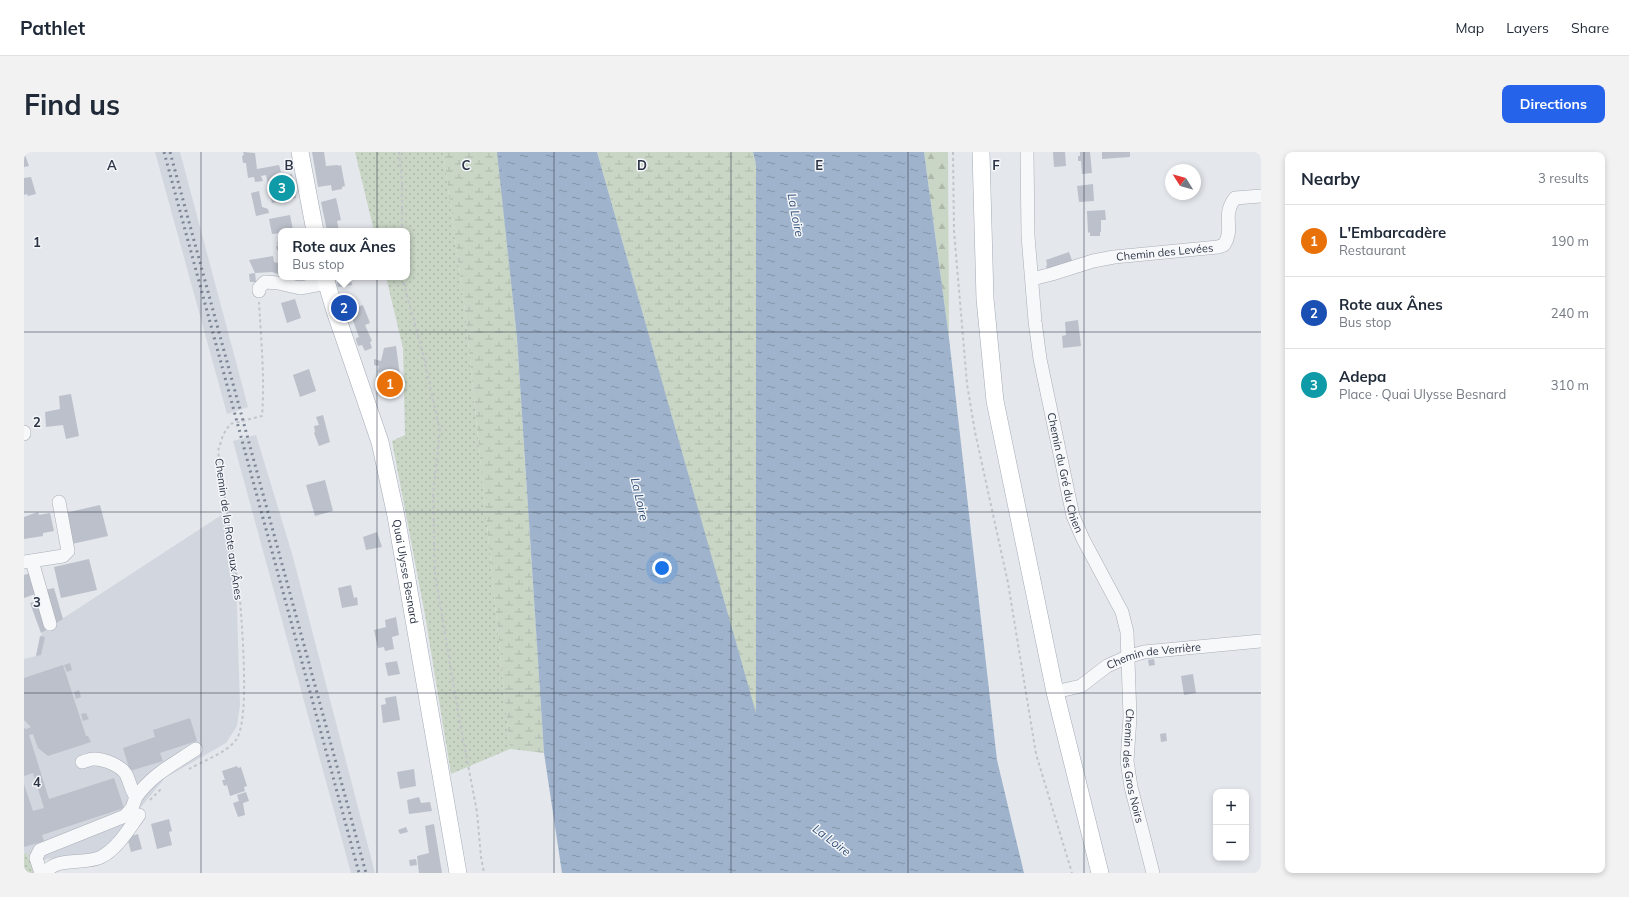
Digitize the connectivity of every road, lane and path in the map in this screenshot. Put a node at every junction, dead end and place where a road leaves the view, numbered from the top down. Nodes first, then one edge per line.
1 (300, 152) edge
2 (399, 152) edge
3 (954, 152) edge
4 (981, 152) edge
5 (1027, 152) edge
6 (1261, 196) edge
7 (314, 228) edge
8 (402, 228) edge
9 (1032, 279) junction
10 (326, 280) edge
11 (403, 280) edge
12 (259, 291) joint
13 (59, 502) dead end
14 (28, 562) edge
15 (50, 624) dead end
16 (1261, 641) edge
17 (1127, 657) junction
18 (1054, 692) junction
19 (196, 749) dead end
20 (82, 762) dead end
21 (185, 772) dead end
22 (162, 788) dead end
23 (136, 797) junction
24 (139, 815) joint
25 (41, 873) edge
26 (45, 873) edge
27 (458, 873) edge
28 (484, 873) edge
29 (1072, 873) edge
30 (1100, 873) edge
31 (1153, 873) edge

1 - 7 main road
2 - 8 path
3 - 29 path
4 - 18 main road
5 - 9 street, Chemin du Gré du Chien
6 - 9 street, Chemin des Levées
9 - 17 street, Chemin du Gré du Chien
10 - 12 street
10 - 27 main road, Quai Ulysse Besnard
11 - 28 path
12 - 21 path, Chemin de la Rote aux Ânes
13 - 14 street
14 - 15 street
16 - 17 street, Chemin de Verrière
17 - 18 street, Chemin de Verrière
17 - 31 street, Chemin des Gros Noirs
18 - 30 main road
19 - 23 street
20 - 23 street
22 - 24 path
23 - 25 street
24 - 26 street

